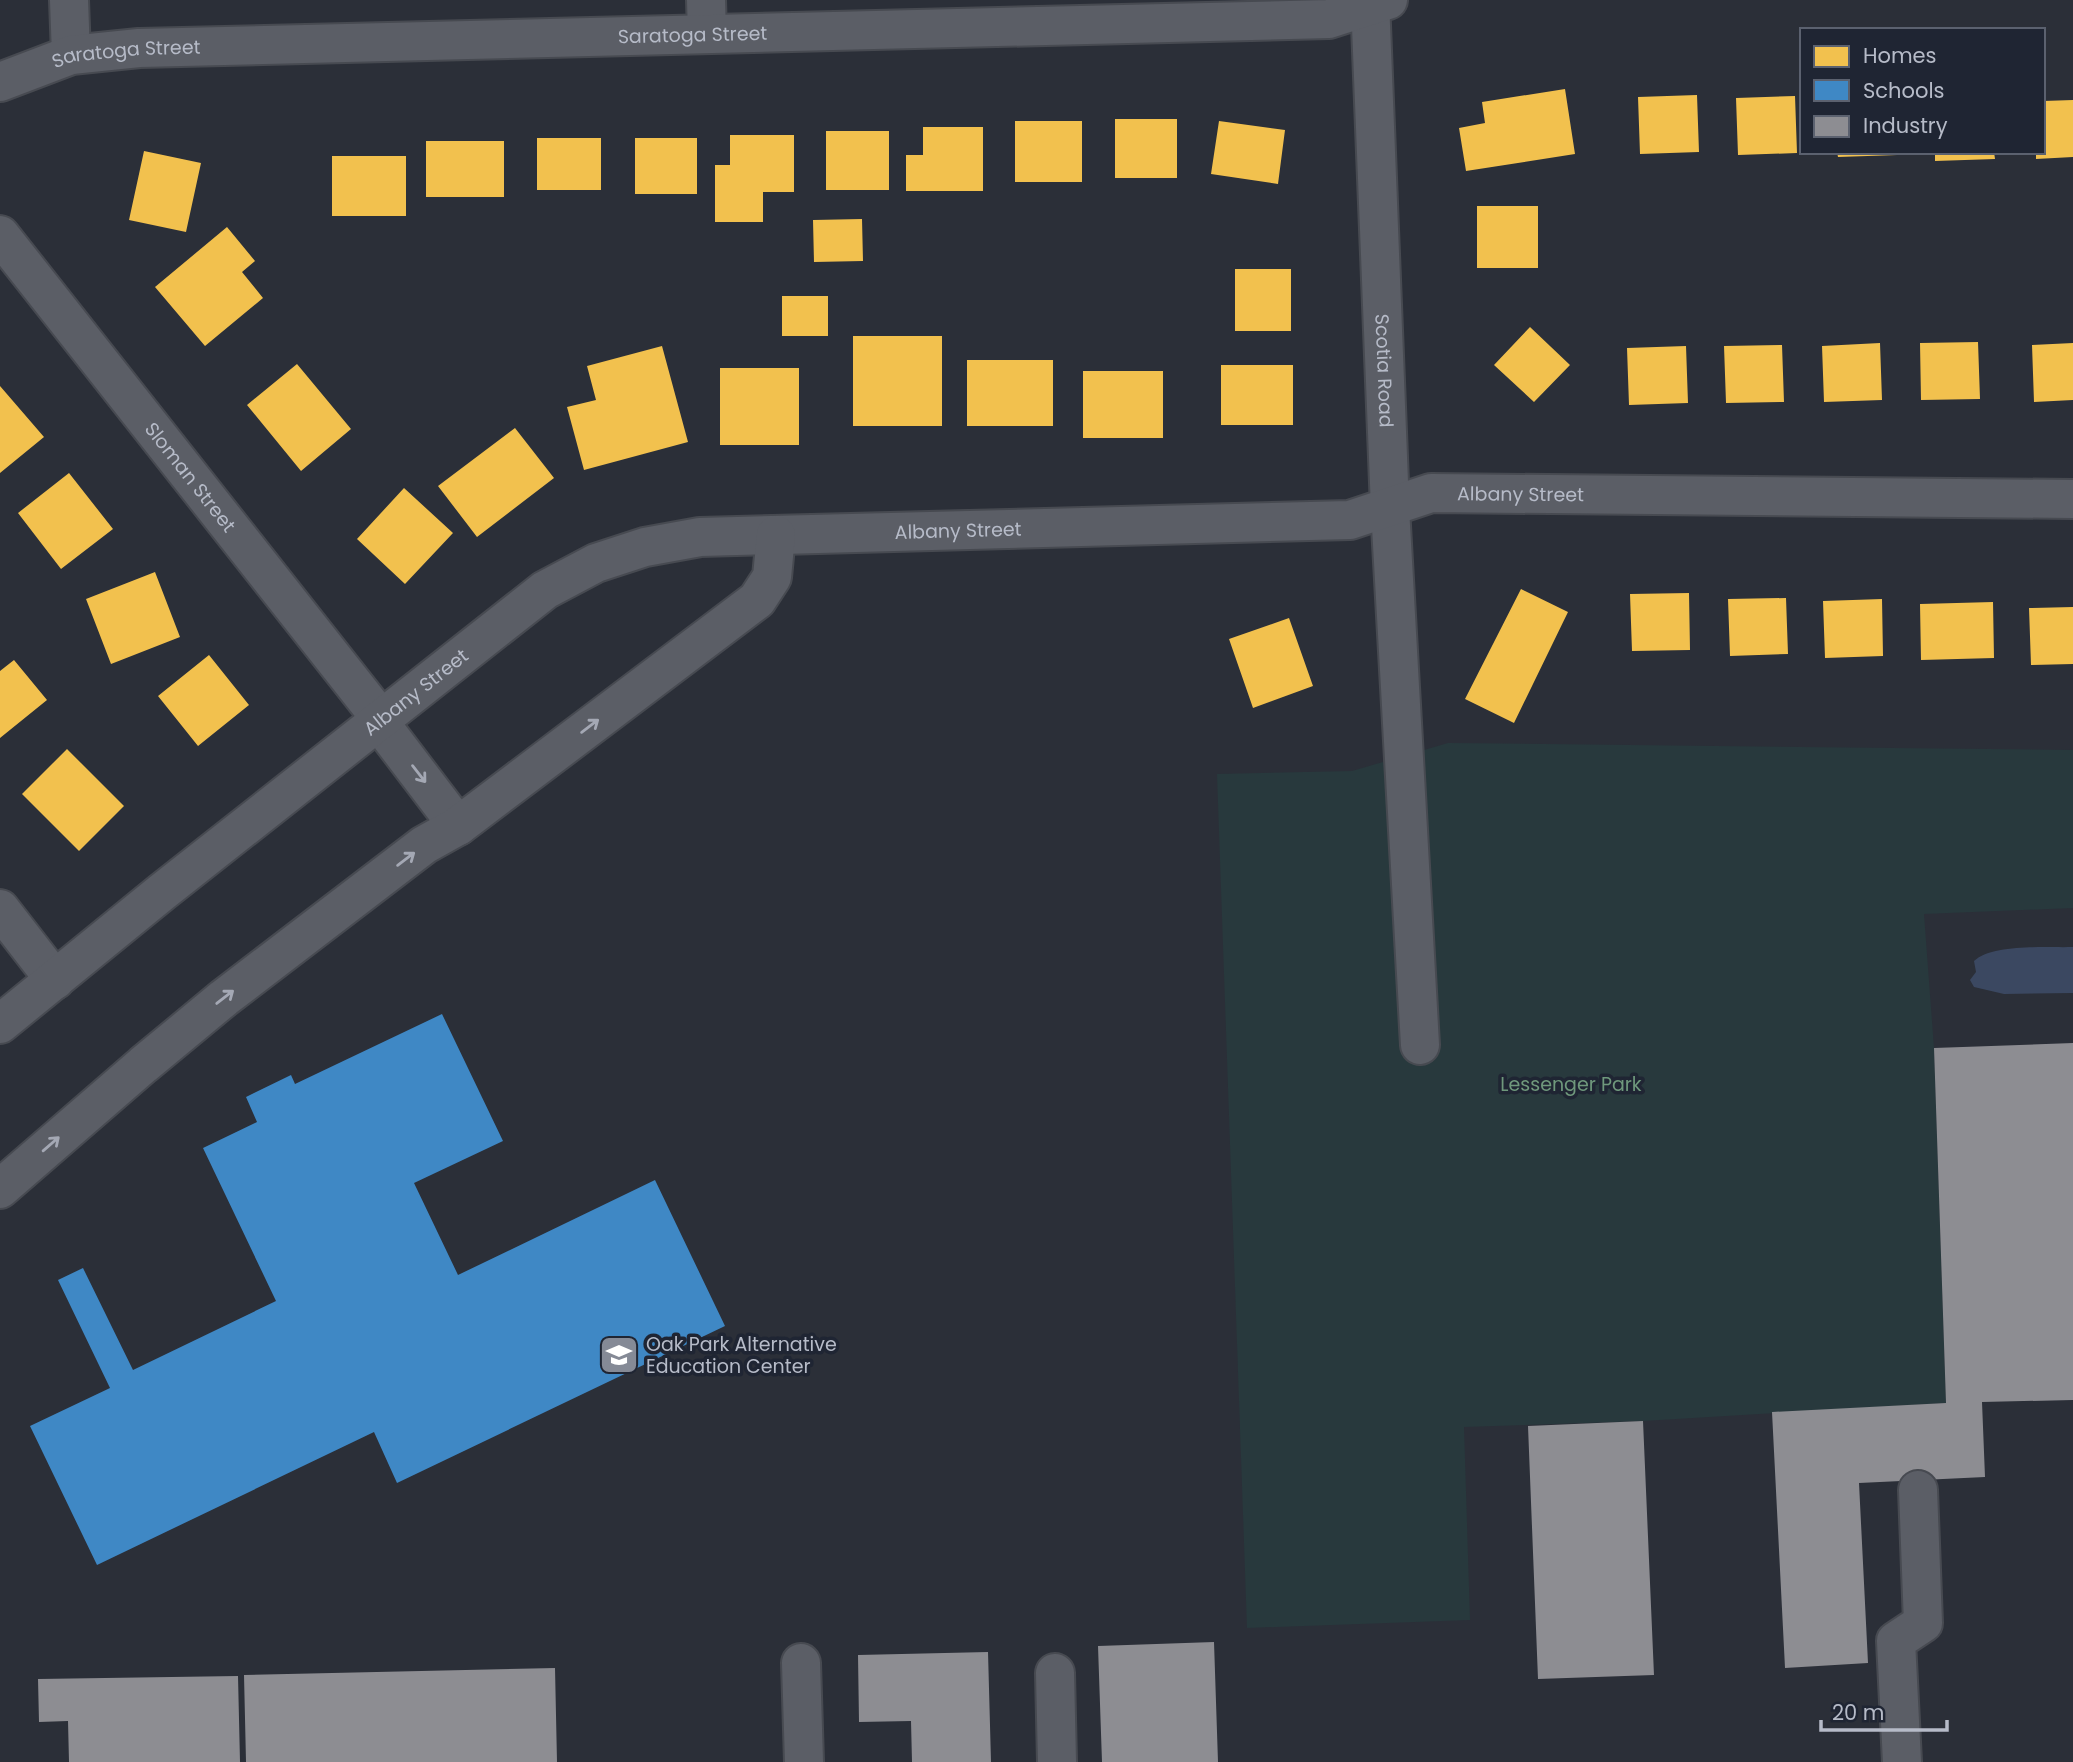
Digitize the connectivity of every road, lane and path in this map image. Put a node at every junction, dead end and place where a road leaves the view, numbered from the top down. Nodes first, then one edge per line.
1 (69, 0) edge
2 (1376, 2) edge
3 (706, 17) edge
4 (71, 55) junction
5 (0, 82) edge
6 (0, 235) edge
7 (2073, 499) edge
8 (1390, 508) junction
9 (776, 535) junction
10 (380, 721) junction
11 (458, 826) junction
12 (0, 909) edge
13 (55, 980) junction
14 (0, 1024) edge
15 (1420, 1045) dead end
16 (0, 1189) edge
17 (1918, 1490) dead end
18 (801, 1663) dead end
19 (1055, 1673) dead end
20 (804, 1762) edge
21 (1057, 1762) edge
22 (1902, 1762) edge

1 - 4 street
2 - 3 street, Saratoga Street
2 - 8 street, Scotia Road
3 - 4 street, Saratoga Street
4 - 5 street, Saratoga Street
6 - 10 street, Sloman Street
7 - 8 street, Albany Street
8 - 9 street, Albany Street
8 - 15 street, Scotia Road
9 - 10 street, Albany Street
11 -> 9 street
10 -> 11 street, Sloman Street
10 - 13 street, Albany Street
16 -> 11 street
12 - 13 street
13 - 14 street, Albany Street
17 - 22 street
18 - 20 street
19 - 21 street

